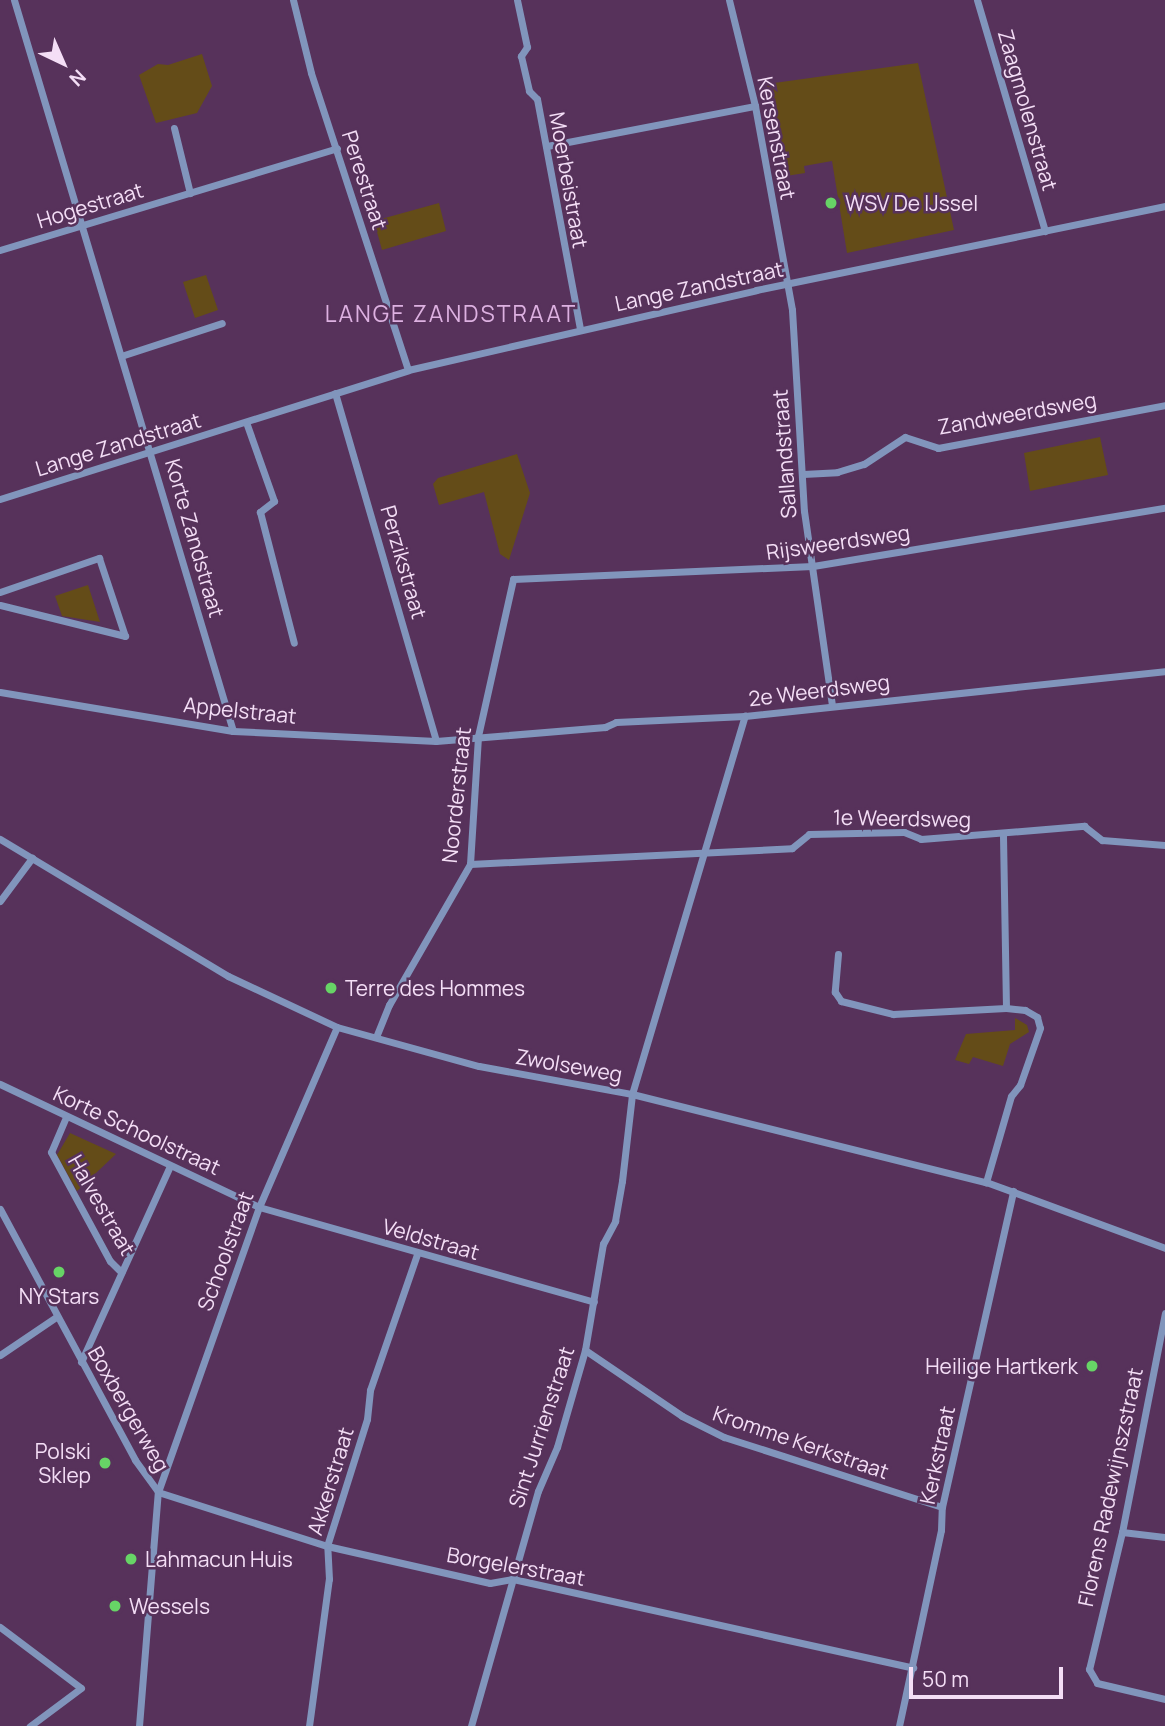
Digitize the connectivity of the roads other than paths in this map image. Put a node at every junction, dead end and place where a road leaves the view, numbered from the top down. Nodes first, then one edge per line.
1 (14, 0) edge
2 (293, 0) edge
3 (517, 0) edge
4 (729, 0) edge
5 (977, 0) edge
6 (755, 106) junction
7 (174, 128) dead end
8 (547, 146) junction
9 (337, 148) junction
10 (191, 193) junction
11 (1165, 206) edge
12 (83, 226) junction
13 (1045, 230) junction
14 (0, 250) edge
15 (788, 284) junction
16 (222, 323) dead end
17 (580, 329) junction
18 (121, 356) junction
19 (408, 370) junction
20 (335, 393) junction
21 (1165, 405) edge
22 (246, 422) junction
23 (152, 453) junction
24 (803, 474) junction
25 (0, 499) edge
26 (1165, 508) edge
27 (813, 566) junction
28 (513, 579) joint
29 (0, 592) edge
30 (0, 606) edge
31 (295, 643) dead end
32 (1165, 671) edge
33 (0, 692) edge
34 (832, 705) junction
35 (745, 716) junction
36 (233, 731) junction
37 (478, 736) junction
38 (436, 741) junction
39 (1003, 836) junction
40 (0, 839) edge
41 (1165, 845) edge
42 (704, 855) junction
43 (32, 858) junction
44 (470, 864) junction
45 (0, 901) edge
46 (838, 954) dead end
47 (1006, 1008) junction
48 (337, 1027) junction
49 (376, 1037) junction
50 (0, 1084) edge
51 (632, 1094) junction
52 (66, 1117) junction
53 (170, 1166) junction
54 (986, 1182) junction
55 (1013, 1191) junction
56 (260, 1207) junction
57 (0, 1209) edge
58 (1165, 1248) edge
59 (417, 1254) junction
60 (121, 1272) junction
61 (594, 1302) junction
62 (1165, 1312) edge
63 (56, 1317) junction
64 (584, 1350) junction
65 (0, 1355) edge
66 (81, 1362) junction
67 (158, 1492) junction
68 (942, 1507) junction
69 (1122, 1532) junction
70 (1165, 1537) edge
71 (327, 1546) junction
72 (513, 1579) junction
73 (0, 1627) edge
74 (913, 1668) junction
75 (1165, 1699) edge
76 (30, 1726) edge
77 (139, 1726) edge
78 (309, 1726) edge
79 (471, 1726) edge
80 (900, 1726) edge

1 - 12 street, Korte Zandstraat
2 - 9 street, Perestraat
3 - 8 street, Moerbeistraat
4 - 6 street, Kersenstraat
5 - 13 street, Zaagmolenstraat
6 - 8 street
6 - 15 street, Kersenstraat
7 - 10 street
8 - 17 street, Moerbeistraat
9 - 10 street, Hogestraat
9 - 19 street, Perestraat
10 - 12 street, Hogestraat
11 - 13 street, Lange Zandstraat
12 - 14 street, Hogestraat
12 - 18 street, Korte Zandstraat
13 - 15 street, Lange Zandstraat
15 - 17 street, Lange Zandstraat
15 - 24 street, Sallandstraat
16 - 18 street
17 - 19 street, Lange Zandstraat
18 - 23 street, Korte Zandstraat
19 - 20 street, Lange Zandstraat
20 - 22 street, Lange Zandstraat
20 - 38 street, Perzikstraat
21 - 24 street, Zandweerdsweg
22 - 23 street, Lange Zandstraat
22 - 31 street
23 - 25 street, Lange Zandstraat
23 - 36 street, Korte Zandstraat
24 - 27 street, Sallandstraat
26 - 27 street, Rijsweerdsweg
27 - 28 street, Rijsweerdsweg
27 - 34 street, Sallandstraat
28 - 37 street, Noorderstraat
29 - 30 street
32 - 34 street, 2e Weerdsweg
33 - 36 street, Appelstraat
34 - 35 street, 2e Weerdsweg
35 - 37 street, 2e Weerdsweg
35 - 42 street
36 - 38 street, Appelstraat
37 - 38 street, Appelstraat
37 - 44 street, Noorderstraat
39 - 41 street, 1e Weerdsweg
39 - 42 street, 1e Weerdsweg
39 - 47 street
40 - 43 street, Zwolseweg
42 - 44 street, 1e Weerdsweg
42 - 51 street
43 - 45 street
43 - 48 street, Zwolseweg
44 - 49 street, Noorderstraat
46 - 47 street
47 - 54 street
48 - 49 street, Zwolseweg
48 - 56 street, Schoolstraat
49 - 51 street, Zwolseweg
50 - 52 street, Korte Schoolstraat
51 - 54 street, Zwolseweg
51 - 61 street, Sint Jurrienstraat
52 - 53 street, Korte Schoolstraat
52 - 60 street, Halvestraat
53 - 56 street, Korte Schoolstraat
53 - 60 street, Halvestraat
54 - 55 street, Zwolseweg
55 - 58 street, Zwolseweg
55 - 68 street, Kerkstraat
56 - 59 street, Veldstraat
56 - 67 street, Schoolstraat
57 - 63 street, Boxbergerweg
59 - 61 street, Veldstraat
59 - 71 street, Akkerstraat
60 - 66 street, Halvestraat
61 - 64 street, Sint Jurrienstraat
62 - 69 street, Florens Radewijnszstraat
63 - 65 street
63 - 66 street, Boxbergerweg
64 - 68 street, Kromme Kerkstraat
64 - 72 street, Sint Jurrienstraat
66 - 67 street, Boxbergerweg
67 - 71 street, Borgelerstraat
67 - 77 street, Boxbergerweg
68 - 74 street, Kerkstraat
69 - 70 street
69 - 75 street, Florens Radewijnszstraat
71 - 72 street, Borgelerstraat
71 - 78 street, Akkerstraat
72 - 74 street, Borgelerstraat
72 - 79 street, Sint Jurrienstraat
73 - 76 street
74 - 80 street, Kerkstraat

